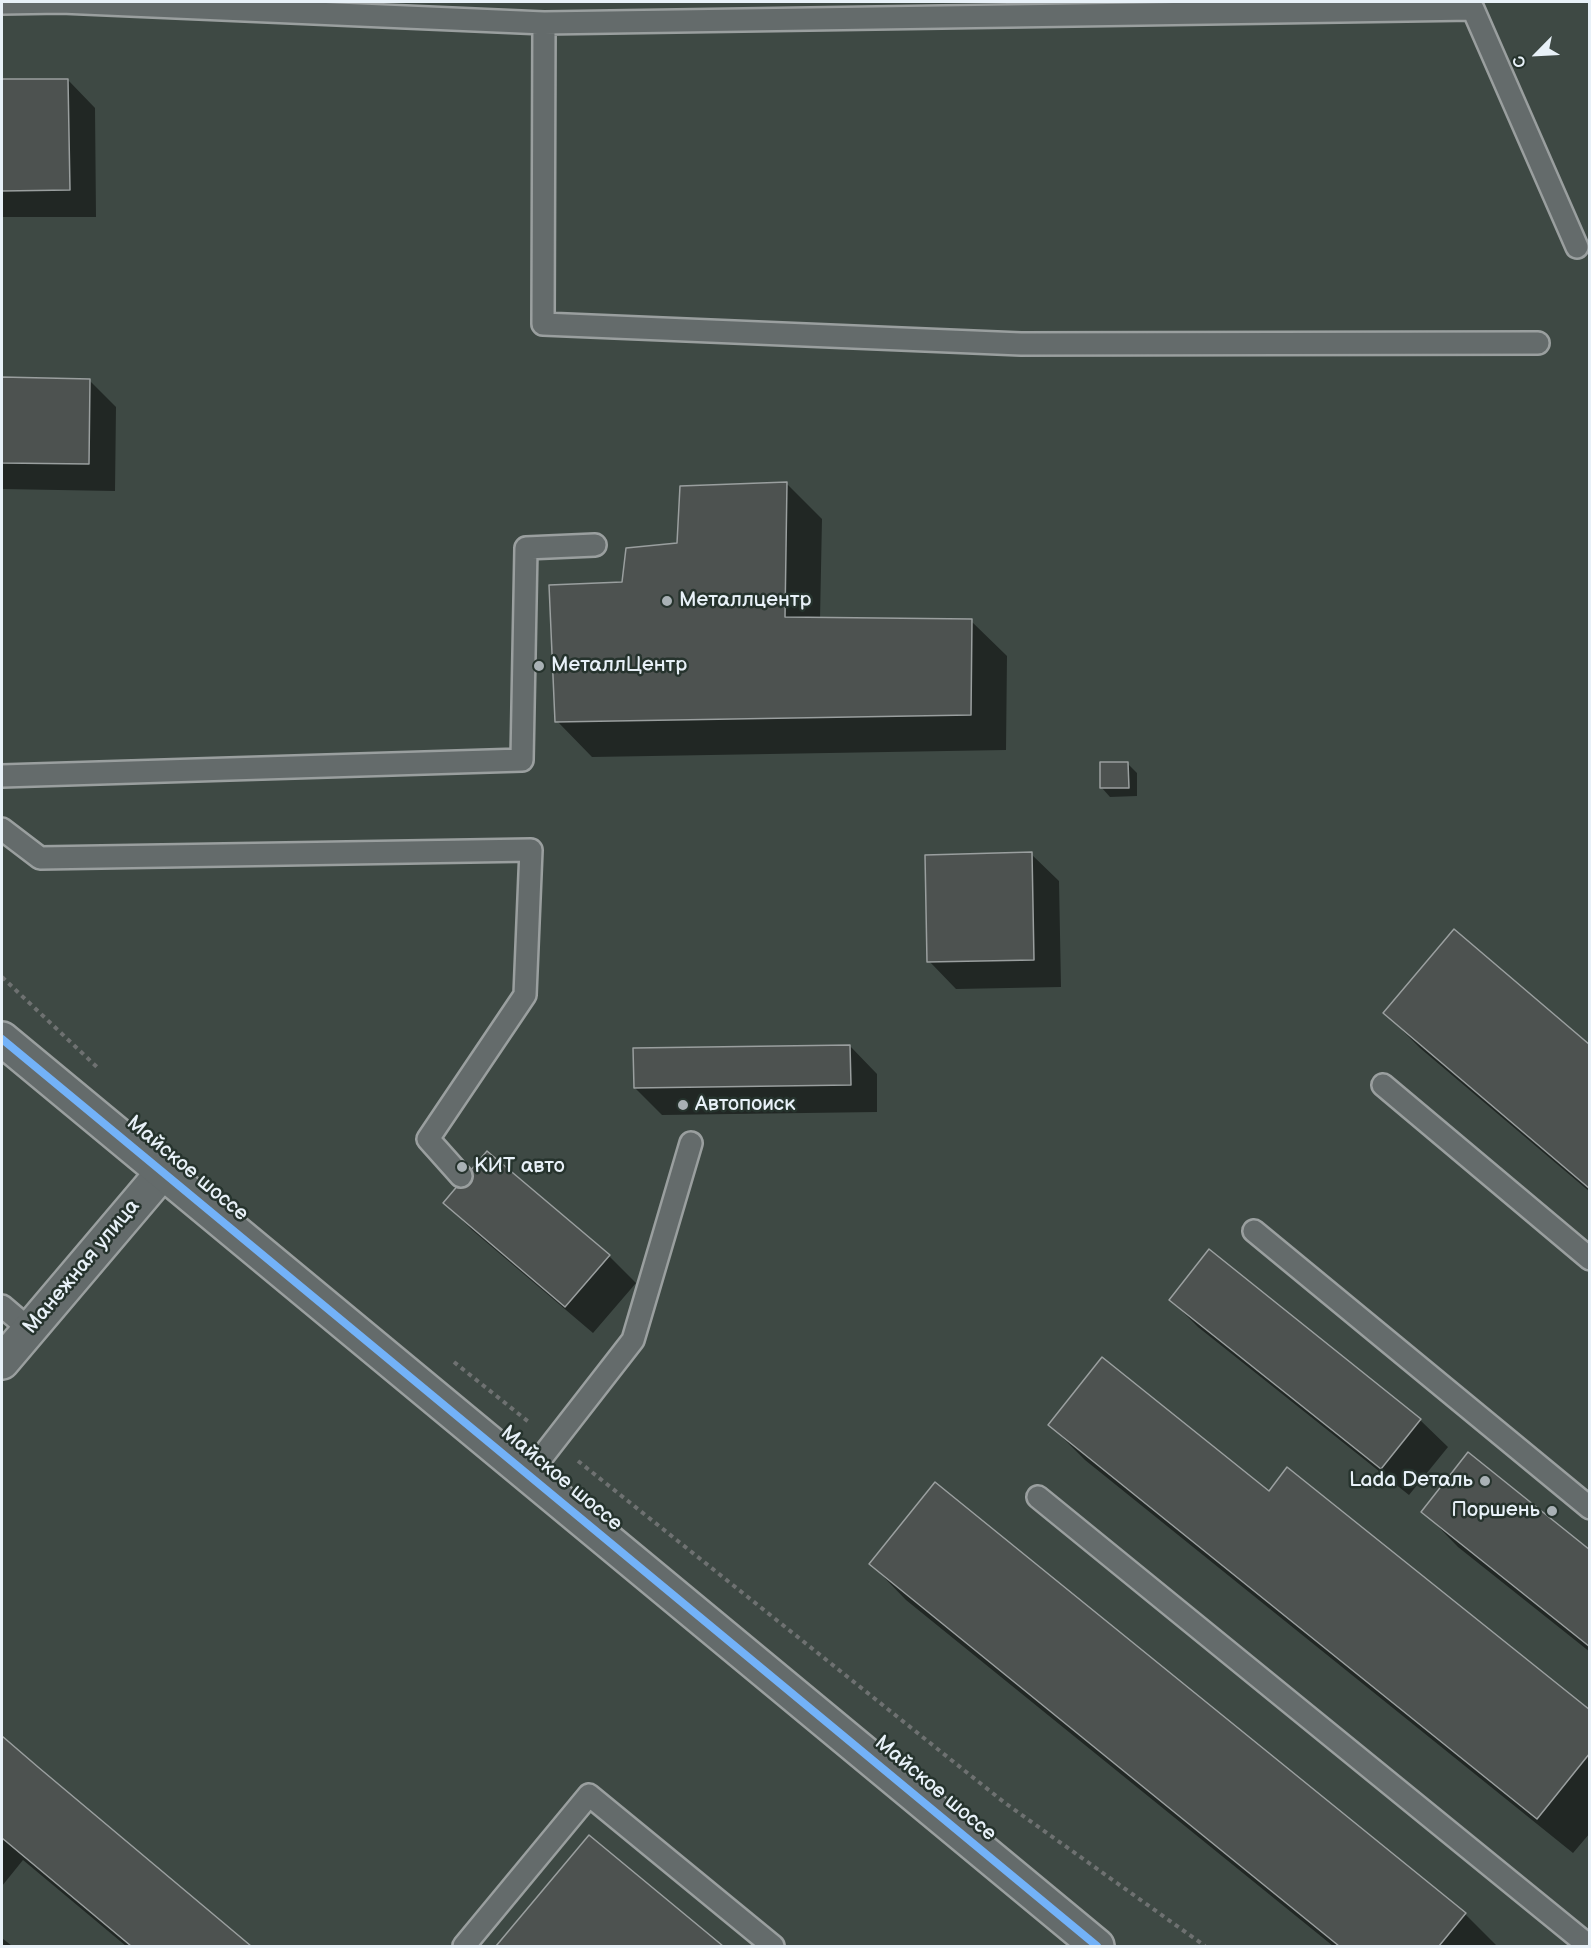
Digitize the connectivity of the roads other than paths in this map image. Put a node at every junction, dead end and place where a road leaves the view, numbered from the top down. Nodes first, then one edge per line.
1 (2, 3) edge
2 (544, 23) junction
3 (1577, 247) dead end
4 (1538, 343) dead end
5 (595, 545) dead end
6 (2, 776) edge
7 (2, 829) edge
8 (2, 1039) edge
9 (1383, 1086) dead end
10 (691, 1143) dead end
11 (163, 1172) junction
12 (461, 1176) dead end
13 (1254, 1231) dead end
14 (1590, 1258) edge
15 (2, 1306) edge
16 (29, 1329) junction
17 (2, 1362) edge
18 (528, 1475) junction
19 (1038, 1497) dead end
20 (1590, 1508) edge
21 (464, 1947) edge
22 (773, 1947) edge
23 (1097, 1947) edge
24 (1589, 1947) edge

1 - 2 lane
2 - 3 lane
2 - 4 lane
5 - 6 lane
7 - 12 lane
8 - 11 street, Майское шоссе
9 - 14 lane
10 - 18 lane
11 - 16 street, Манежная улица
11 - 18 street, Майское шоссе
13 - 20 lane
15 - 16 lane
16 - 17 street, Манежная улица
18 - 23 street, Майское шоссе
19 - 24 lane
21 - 22 lane

